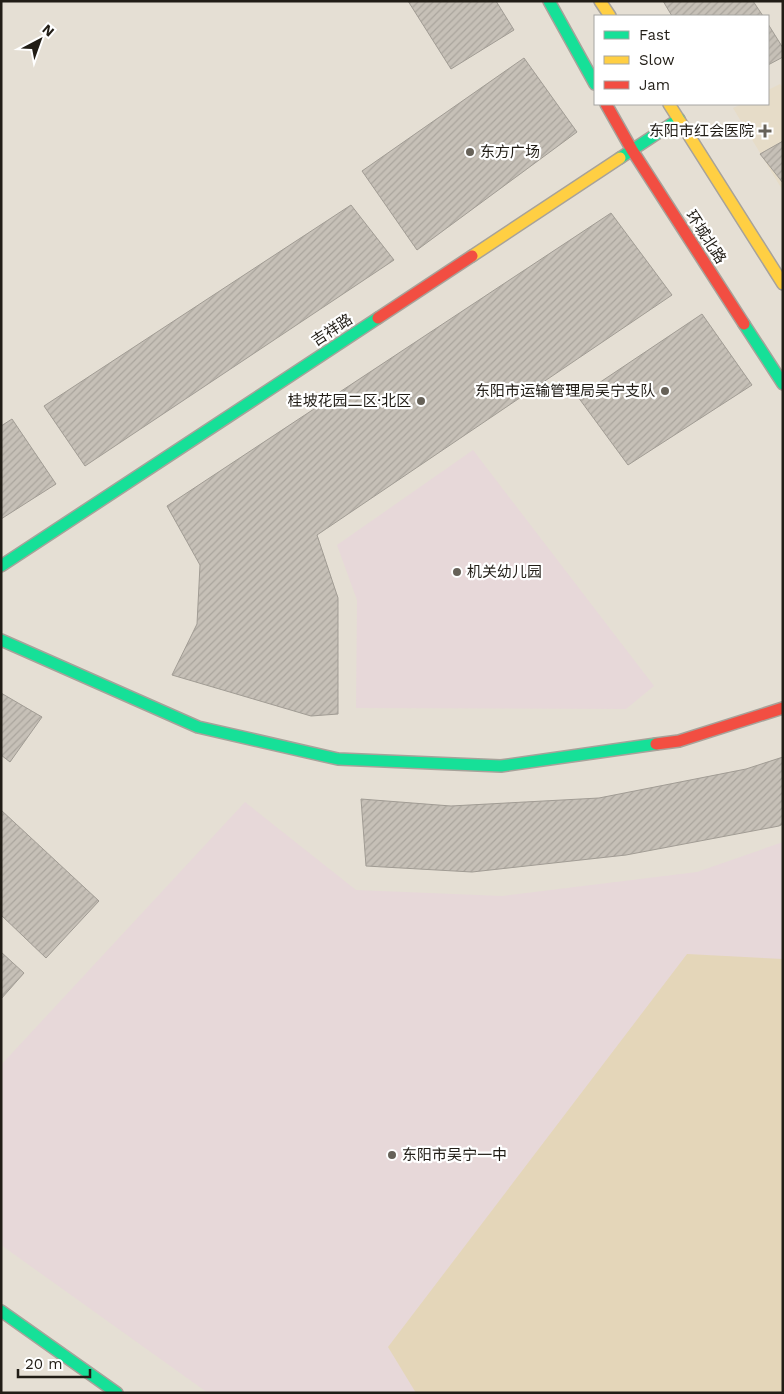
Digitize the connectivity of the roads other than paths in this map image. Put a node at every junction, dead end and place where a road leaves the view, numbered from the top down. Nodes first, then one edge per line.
1 (549, 1) edge
2 (600, 1) edge
3 (609, 15) edge
4 (594, 82) edge
5 (607, 105) edge
6 (670, 105) edge
7 (680, 119) junction
8 (632, 150) junction
9 (783, 284) edge
10 (783, 384) edge
11 (1, 566) edge
12 (1, 640) edge
13 (783, 708) edge
14 (1, 1312) edge
15 (117, 1393) edge

1 - 4 street
2 - 3 street
5 - 8 street, 环城北路
6 - 7 street
7 - 8 street, 吉祥路
7 - 9 street
8 - 10 street, 环城北路
8 - 11 street, 吉祥路
12 - 13 street
14 - 15 street

